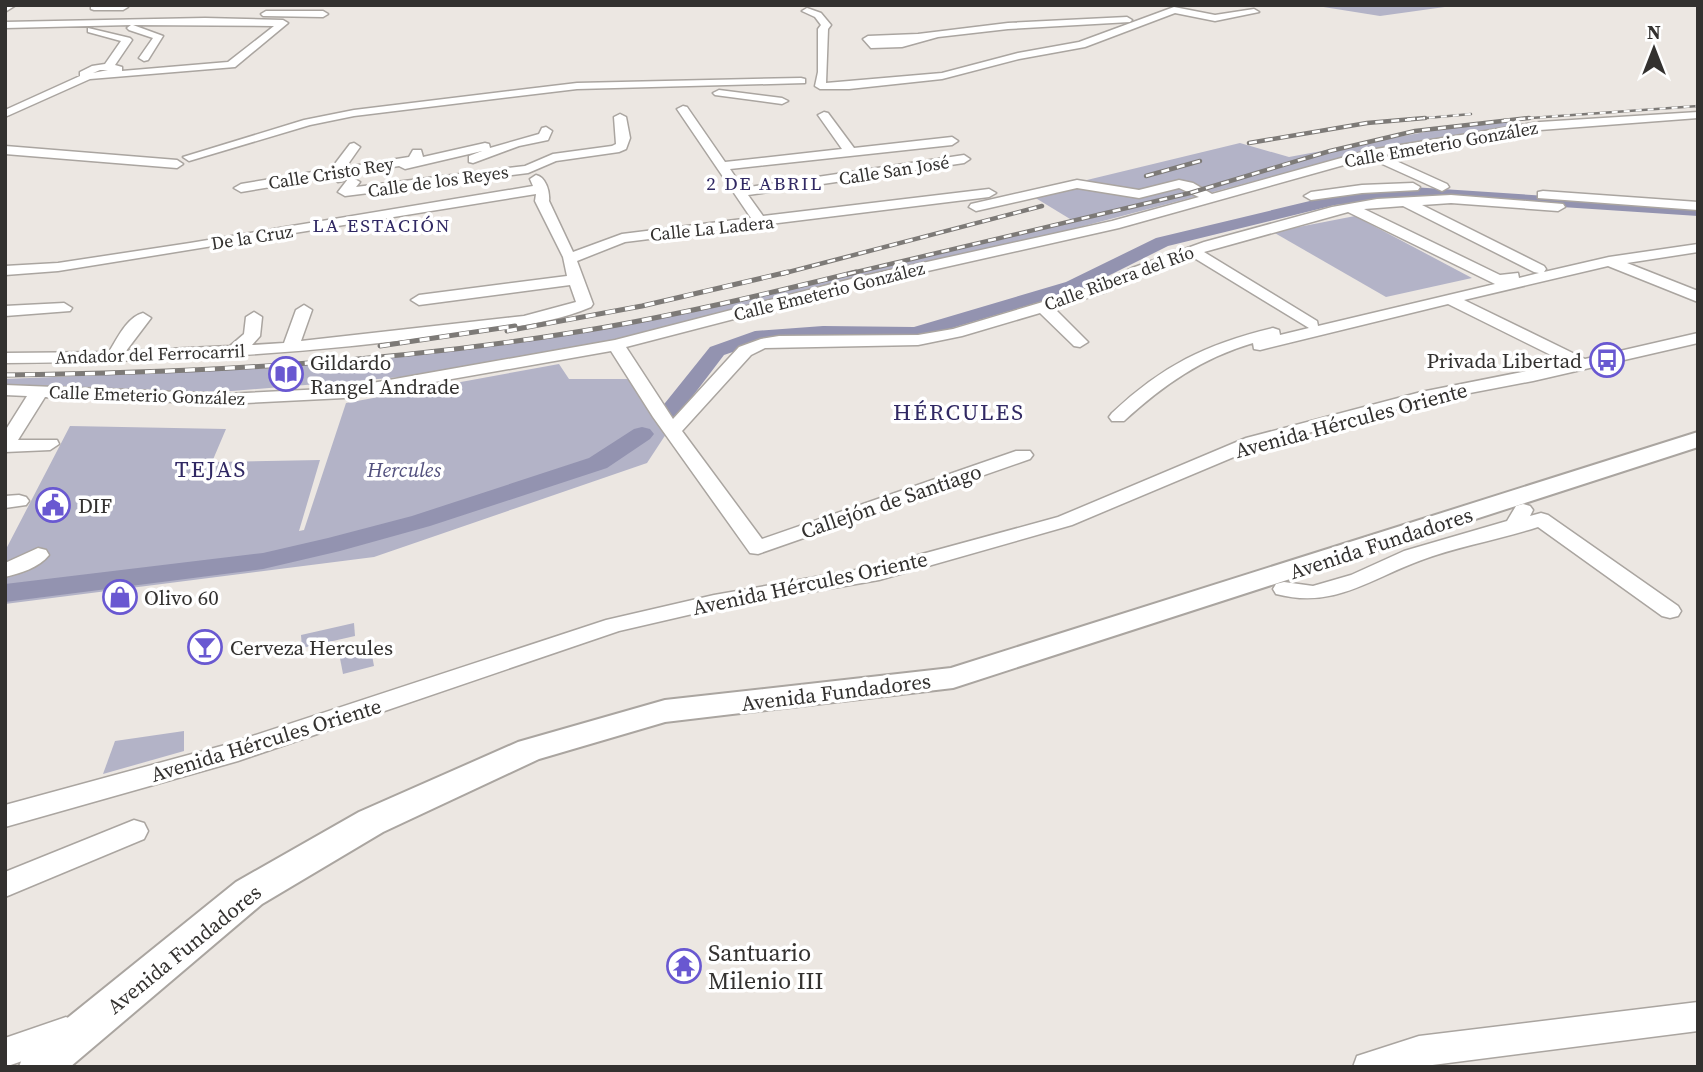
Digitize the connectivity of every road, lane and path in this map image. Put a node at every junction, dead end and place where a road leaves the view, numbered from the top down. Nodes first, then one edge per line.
1 (12, 5) edge
2 (279, 5) edge
3 (124, 6) edge
4 (807, 8) edge
5 (1175, 8) edge
6 (5, 9) edge
7 (102, 10) edge
8 (320, 10) edge
9 (45, 12) dead end
10 (1254, 12) dead end
11 (235, 13) dead end
12 (254, 14) dead end
13 (267, 14) junction
14 (286, 14) junction
15 (1147, 20) junction
16 (276, 22) junction
17 (67, 23) junction
18 (21, 24) junction
19 (5, 27) edge
20 (98, 32) junction
21 (936, 35) junction
22 (144, 58) dead end
23 (823, 72) junction
24 (103, 73) junction
25 (788, 81) junction
26 (801, 81) dead end
27 (865, 85) junction
28 (653, 86) junction
29 (683, 109) dead end
30 (824, 115) dead end
31 (1698, 115) edge
32 (5, 116) edge
33 (620, 117) dead end
34 (546, 131) dead end
35 (586, 141) dead end
36 (953, 142) dead end
37 (354, 146) dead end
38 (384, 146) dead end
39 (485, 147) dead end
40 (604, 151) junction
41 (850, 151) junction
42 (5, 152) edge
43 (417, 153) dead end
44 (1370, 154) junction
45 (964, 159) dead end
46 (721, 166) junction
47 (528, 169) junction
48 (335, 173) junction
49 (465, 176) junction
50 (362, 182) junction
51 (1442, 187) junction
52 (241, 188) dead end
53 (540, 189) junction
54 (310, 190) dead end
55 (740, 192) junction
56 (989, 193) dead end
57 (1311, 196) dead end
58 (1210, 198) junction
59 (1402, 200) junction
60 (1698, 206) edge
61 (1558, 207) dead end
62 (1350, 208) junction
63 (859, 210) junction
64 (266, 221) dead end
65 (761, 223) junction
66 (256, 237) junction
67 (1685, 247) edge
68 (1193, 251) junction
69 (568, 256) junction
70 (1609, 261) junction
71 (1539, 270) junction
72 (5, 271) edge
73 (578, 279) junction
74 (1698, 297) edge
75 (1449, 299) junction
76 (419, 300) dead end
77 (1042, 306) junction
78 (58, 308) dead end
79 (304, 310) dead end
80 (12, 311) edge
81 (254, 317) dead end
82 (1377, 317) junction
83 (143, 318) dead end
84 (1311, 324) junction
85 (385, 334) dead end
86 (1698, 338) edge
87 (292, 342) junction
88 (1080, 342) dead end
89 (616, 345) junction
90 (1260, 345) dead end
91 (253, 350) junction
92 (235, 351) junction
93 (114, 356) junction
94 (5, 358) edge
95 (1584, 365) junction
96 (5, 390) edge
97 (39, 392) junction
98 (1118, 417) dead end
99 (673, 429) junction
100 (1698, 439) edge
101 (50, 444) dead end
102 (5, 446) edge
103 (1698, 451) edge
104 (1023, 455) dead end
105 (1523, 510) junction
106 (1489, 535) junction
107 (38, 555) dead end
108 (5, 570) edge
109 (1284, 589) junction
110 (1670, 611) dead end
111 (5, 816) edge
112 (134, 831) dead end
113 (5, 885) edge
114 (1698, 1016) edge
115 (93, 1023) junction
116 (5, 1052) edge
117 (39, 1067) edge
118 (60, 1067) edge
119 (1369, 1067) edge

1 - 6 street
2 - 13 street
3 - 7 street
3 - 7 street
4 - 23 street
5 - 10 street
5 - 15 street
7 - 11 street
7 - 17 street
8 - 14 street
9 - 18 street
12 - 13 street
13 - 14 street
14 - 16 street
15 - 21 street
15 - 27 street
16 - 17 street
16 - 24 street
17 - 18 street
18 - 19 street
19 - 20 street
20 - 22 street
20 - 24 street
21 - 21 street
23 - 27 street
23 - 27 street
24 - 32 street
25 - 26 street
25 - 28 street
25 - 28 street
28 - 42 street
29 - 46 street
30 - 41 street
31 - 44 street, Calle Emeterio González
33 - 40 street, Calle de los Reyes
34 - 49 street
35 - 40 street
36 - 41 street
37 - 48 street
38 - 50 street
39 - 50 street
40 - 47 street, Calle de los Reyes
41 - 46 street
43 - 50 street, Calle Cristo Rey
44 - 51 street
44 - 58 street, Calle Emeterio González
45 - 55 street, Calle San José
46 - 55 street
47 - 49 street, Calle de los Reyes
47 - 53 street
48 - 50 street, Calle Cristo Rey
48 - 50 street
48 - 52 street, Calle Cristo Rey
49 - 50 street, Calle de los Reyes
50 - 54 street
51 - 57 street
51 - 60 street
53 - 66 street, De la Cruz
53 - 69 street
55 - 65 street
56 - 63 street, Calle La Ladera
58 - 63 street, Calle La Ladera
58 - 89 street, Calle Emeterio González
59 - 61 street, Calle Ribera del Río
59 - 62 street, Calle Ribera del Río
59 - 71 street
62 - 68 street, Calle Ribera del Río
62 - 71 street
63 - 65 street, Calle La Ladera
64 - 66 street
65 - 69 street, Calle La Ladera
66 - 72 street, De la Cruz
67 - 70 street
67 - 71 street
68 - 77 street, Calle Ribera del Río
68 - 84 street
69 - 73 street
70 - 74 street
70 - 75 street
73 - 76 street
73 - 91 street, Andador del Ferrocarril
75 - 82 street
75 - 95 street
77 - 88 street
77 - 99 street, Calle Ribera del Río
78 - 80 street
79 - 87 street
81 - 92 street
82 - 84 street
82 - 90 street
83 - 93 street
84 - 98 street
85 - 87 street
86 - 95 street, Avenida Hércules Oriente
87 - 91 street
89 - 97 street, Calle Emeterio González
89 - 99 street
91 - 92 street, Andador del Ferrocarril
92 - 93 street, Andador del Ferrocarril
93 - 94 street, Andador del Ferrocarril
95 - 111 street, Avenida Hércules Oriente
96 - 97 street, Calle Emeterio González
97 - 102 street
99 - 104 street, Callejón de Santiago
100 - 115 main road, Avenida Fundadores
101 - 102 street
103 - 105 main road, Avenida Fundadores
105 - 106 street
105 - 109 main road, Avenida Fundadores
106 - 109 street
106 - 110 street
107 - 108 street
109 - 118 main road, Avenida Fundadores
112 - 113 street
114 - 119 street
115 - 116 street
115 - 117 main road, Avenida Fundadores

